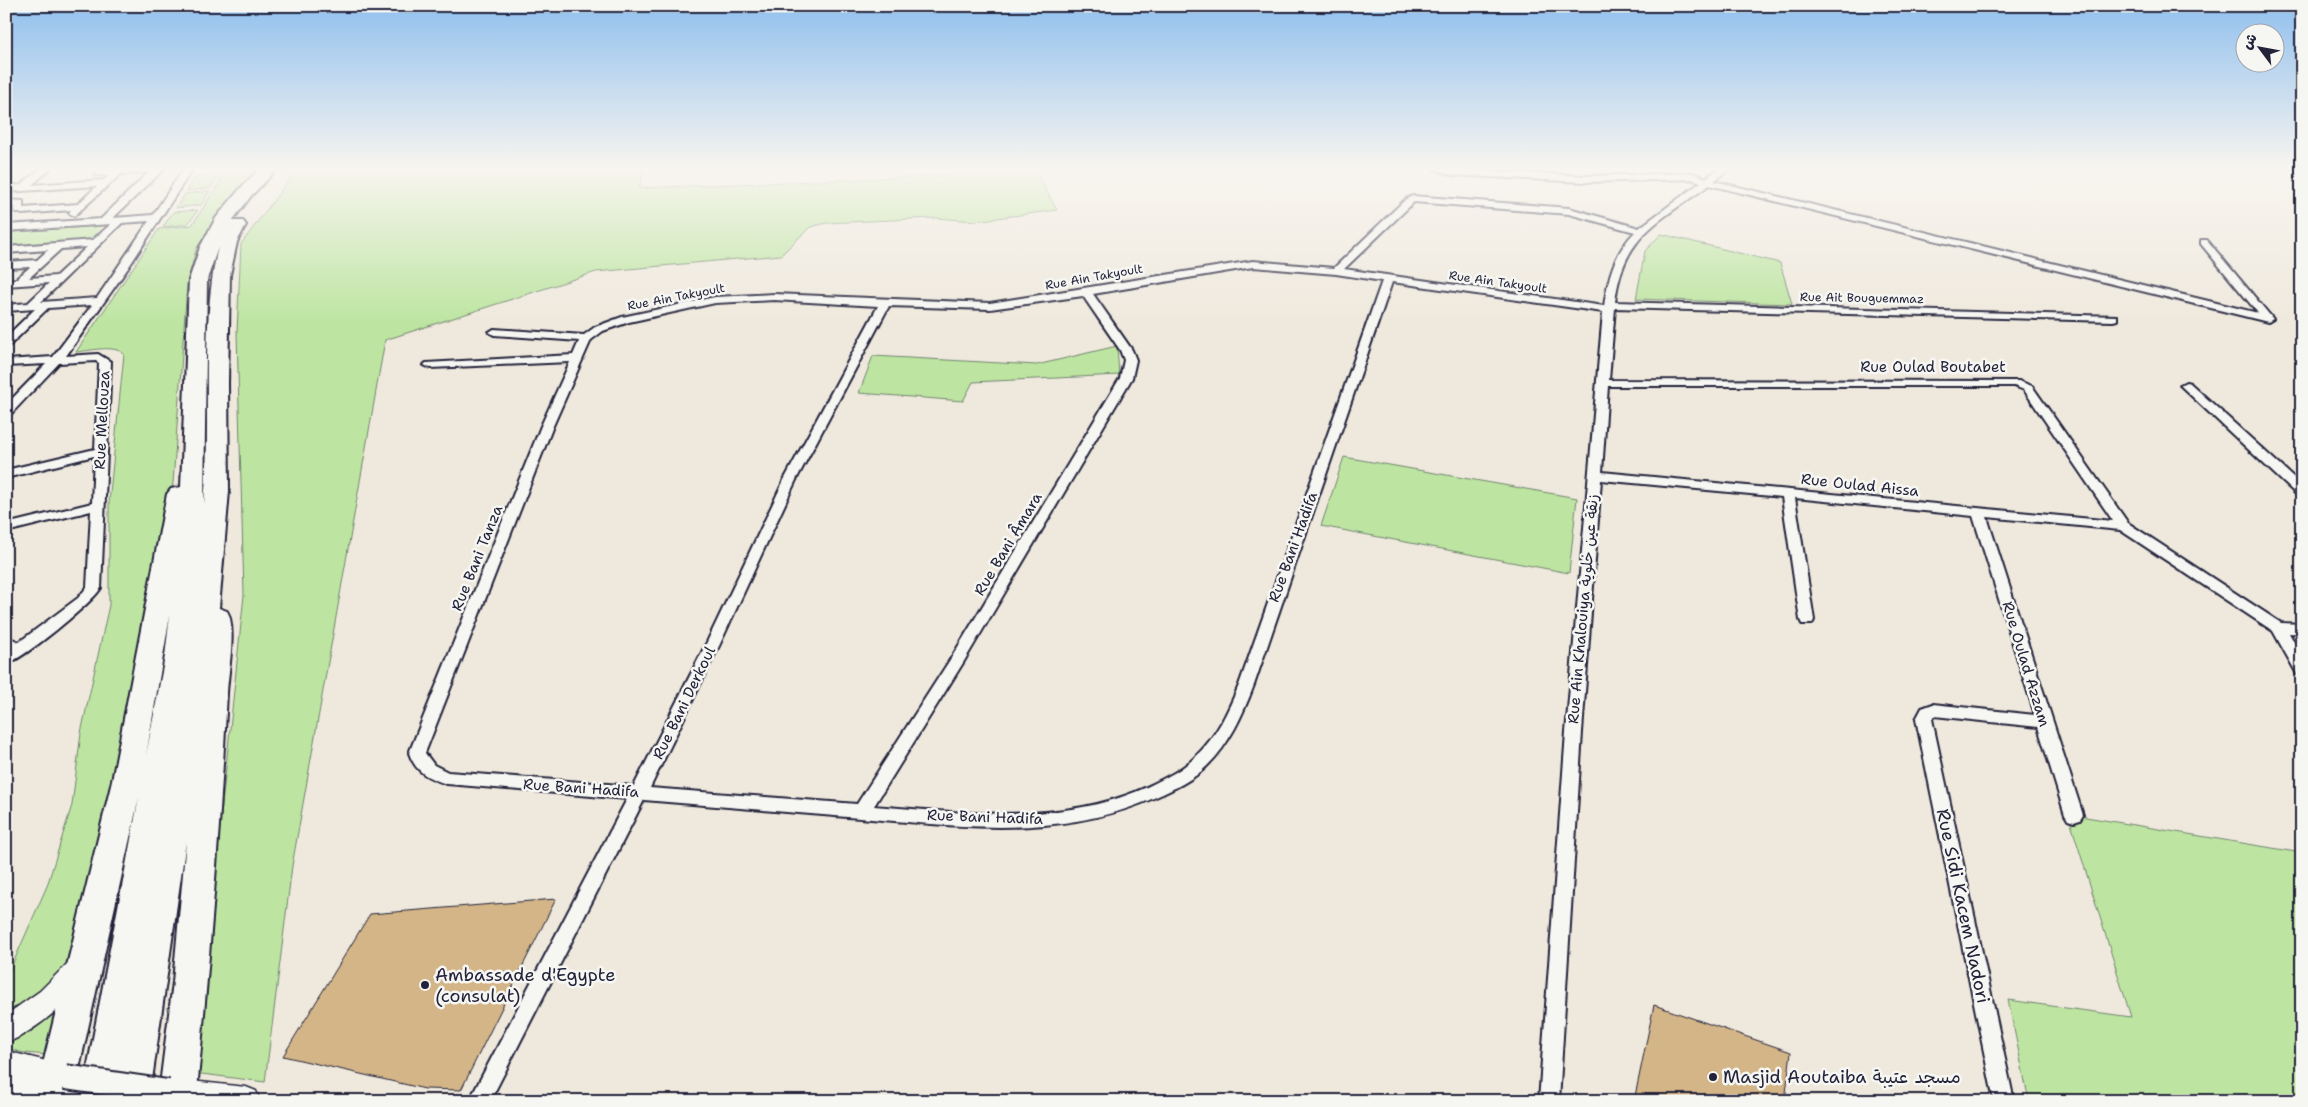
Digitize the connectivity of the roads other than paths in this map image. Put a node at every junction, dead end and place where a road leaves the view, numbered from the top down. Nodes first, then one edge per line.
1 (67, 220) edge
2 (105, 220) edge
3 (136, 220) edge
4 (155, 220) edge
5 (224, 220) edge
6 (241, 220) edge
7 (1389, 220) edge
8 (1604, 220) edge
9 (1655, 220) edge
10 (1862, 220) edge
11 (119, 221) junction
12 (103, 222) junction
13 (61, 225) junction
14 (6, 228) edge
15 (1641, 230) junction
16 (97, 242) junction
17 (2204, 242) dead end
18 (58, 246) junction
19 (6, 250) edge
20 (39, 263) junction
21 (6, 265) edge
22 (1336, 271) junction
23 (58, 279) junction
24 (1388, 279) junction
25 (19, 282) junction
26 (6, 283) edge
27 (1086, 292) junction
28 (42, 301) junction
29 (99, 301) junction
30 (7, 302) edge
31 (885, 303) junction
32 (1609, 308) junction
33 (2113, 318) dead end
34 (494, 332) dead end
35 (586, 338) junction
36 (6, 343) edge
37 (57, 358) junction
38 (577, 358) junction
39 (7, 363) edge
40 (430, 365) dead end
41 (1603, 383) junction
42 (2186, 385) dead end
43 (6, 412) edge
44 (194, 426) junction
45 (101, 451) junction
46 (6, 474) edge
47 (1594, 475) junction
48 (2302, 492) edge
49 (1788, 494) junction
50 (99, 504) junction
51 (1979, 513) junction
52 (2122, 526) junction
53 (6, 528) edge
54 (209, 589) junction
55 (1807, 620) dead end
56 (2278, 628) junction
57 (2302, 629) edge
58 (6, 641) edge
59 (20, 648) junction
60 (6, 659) edge
61 (2302, 670) edge
62 (2044, 722) junction
63 (447, 778) joint
64 (639, 793) junction
65 (862, 810) junction
66 (2074, 815) dead end
67 (85, 961) junction
68 (6, 1031) edge
69 (6, 1064) edge
70 (6, 1083) edge
71 (62, 1091) edge
72 (174, 1096) edge
73 (100, 1101) edge
74 (130, 1101) edge
75 (246, 1101) edge
76 (479, 1101) edge
77 (1549, 1101) edge
78 (2004, 1101) edge

1 - 13 street
2 - 12 street
3 - 11 street
4 - 29 street
5 - 44 highway
6 - 54 highway
7 - 22 street
8 - 15 street
9 - 15 street, Rue Ain Khalouiya زنقة عين خلوية
10 - 17 street
11 - 12 street
11 - 16 street
12 - 13 street
13 - 14 street
15 - 32 street, Rue Ain Khalouiya زنقة عين خلوية
16 - 18 street
16 - 23 street
18 - 19 street
18 - 20 street
20 - 21 street
20 - 25 street
22 - 24 street, Rue Ain Takyoult
22 - 27 street, Rue Ain Takyoult
23 - 25 street
23 - 28 street
24 - 32 street, Rue Ain Takyoult
24 - 65 street, Rue Bani Hadifa
25 - 26 street
27 - 31 street, Rue Ain Takyoult
27 - 65 street, Rue Bani Âmara
28 - 29 street
28 - 30 street
28 - 30 street
28 - 36 street
29 - 37 street
31 - 35 street, Rue Ain Takyoult
31 - 64 street, Rue Bani Derkoul
32 - 33 street, Rue Ait Bouguemmaz
32 - 41 street, Rue Ain Khalouiya زنقة عين خلوية
34 - 35 street
35 - 38 street, Rue Bani Tanza
37 - 39 street
37 - 43 street
37 - 45 street, Rue Mellouza
38 - 40 street
38 - 63 street, Rue Bani Tanza
41 - 47 street, Rue Ain Khalouiya زنقة عين خلوية
41 - 52 street, Rue Oulad Boutabet
42 - 48 street
44 - 67 highway
44 - 73 highway
45 - 46 street
45 - 50 street, Rue Mellouza
47 - 49 street, Rue Oulad Aissa
47 - 77 street, Rue Ain Khalouiya زنقة عين خلوية
49 - 51 street, Rue Oulad Aissa
49 - 55 street
50 - 53 street
50 - 59 street, Rue Mellouza
51 - 52 street, Rue Oulad Aissa
51 - 62 street, Rue Oulad Azzam
52 - 56 street, Rue Oulad Boutabet
54 - 72 highway
54 - 74 highway
56 - 57 street
56 - 61 street
58 - 59 street
59 - 60 street, Rue Mellouza
62 - 66 street, Rue Oulad Azzam
62 - 78 street, Rue Sidi Kacem Nadori
63 - 64 street, Rue Bani Hadifa
64 - 65 street, Rue Bani Hadifa
64 - 76 street, Rue Bani Derkoul
67 - 68 street
67 - 71 highway
69 - 71 street
70 - 71 street
71 - 72 street, bridge
72 - 75 street

